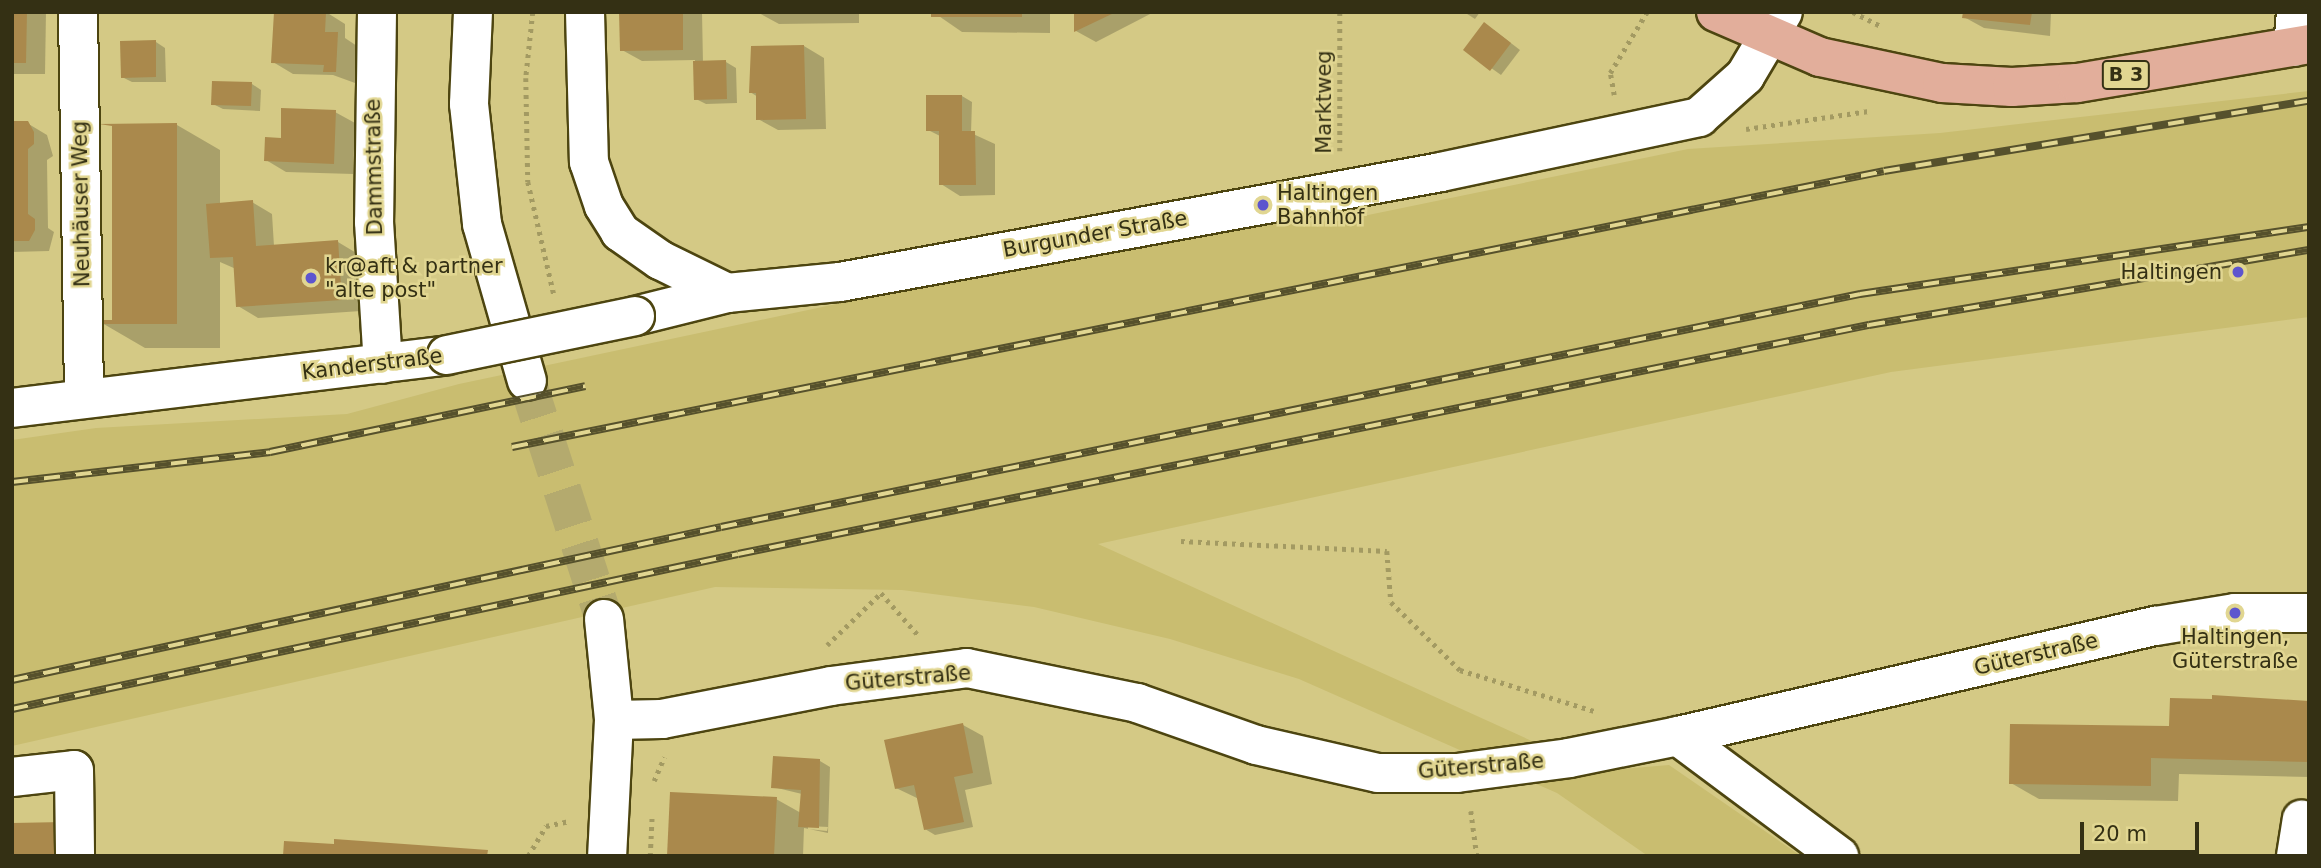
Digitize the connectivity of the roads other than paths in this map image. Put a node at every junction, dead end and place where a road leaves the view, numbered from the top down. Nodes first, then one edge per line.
1 (78, 12) edge
2 (377, 12) edge
3 (474, 12) edge
4 (585, 12) edge
5 (1716, 12) edge
6 (1777, 25) edge
7 (2299, 34) edge
8 (727, 293) junction
9 (383, 364) junction
10 (527, 381) tunnel mouth
11 (84, 396) junction
12 (12, 408) edge
13 (2309, 613) edge
14 (604, 619) tunnel mouth
15 (614, 720) junction
16 (1678, 736) junction
17 (12, 777) edge
18 (2302, 819) dead end
19 (75, 856) edge
20 (607, 856) edge
21 (1839, 856) edge
22 (2296, 856) edge

1 - 11 street, Neuhäuser Weg
2 - 9 street, Dammstraße
3 - 10 street
4 - 8 street
5 - 6 main road, B 3
6 - 7 main road, B 3
6 - 8 street, Burgunder Straße
8 - 9 street, Kanderstraße, bridge
9 - 11 street, Kanderstraße
11 - 12 street, Kanderstraße
13 - 16 street, Güterstraße
14 - 15 street
15 - 16 street, Güterstraße
15 - 20 street
16 - 21 street
17 - 19 street
18 - 22 street

